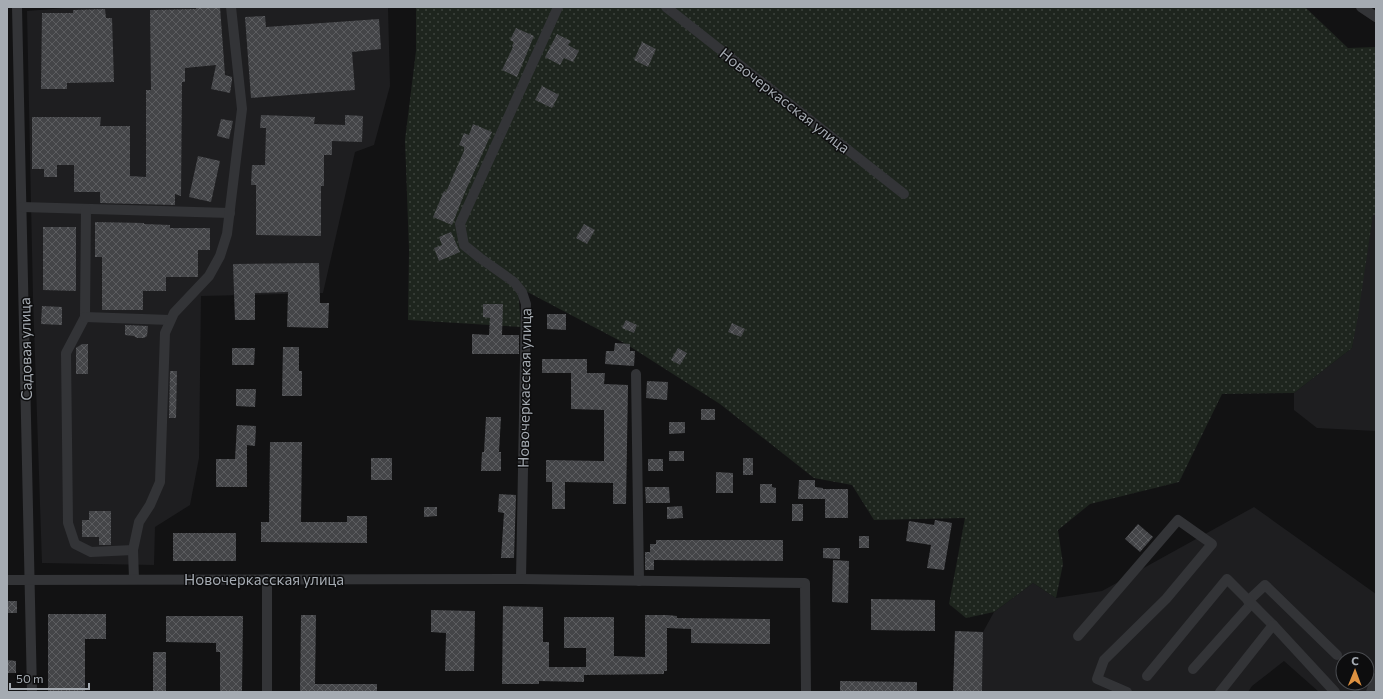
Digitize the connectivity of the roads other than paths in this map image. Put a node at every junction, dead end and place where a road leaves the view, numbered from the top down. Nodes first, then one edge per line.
1 (17, 7) edge
2 (231, 7) edge
3 (558, 7) edge
4 (666, 7) edge
5 (1361, 7) edge
6 (1376, 17) edge
7 (904, 194) dead end
8 (22, 207) junction
9 (86, 209) junction
10 (230, 213) junction
11 (85, 317) junction
12 (170, 320) junction
13 (636, 374) dead end
14 (133, 550) junction
15 (267, 579) junction
16 (521, 579) junction
17 (7, 580) edge
18 (30, 580) junction
19 (134, 580) junction
20 (639, 581) junction
21 (1250, 602) junction
22 (1273, 625) junction
23 (1078, 636) dead end
24 (1335, 653) edge
25 (1193, 669) dead end
26 (1147, 676) dead end
27 (1376, 678) edge
28 (32, 692) edge
29 (266, 692) edge
30 (806, 692) edge
31 (1127, 692) edge
32 (1220, 692) edge
33 (1335, 692) edge
34 (1371, 692) edge

1 - 8 street, Садовая улица
2 - 10 street
3 - 16 street, Новочеркасская улица
4 - 7 street, Новочеркасская улица
5 - 6 street
8 - 9 street
8 - 18 street, Садовая улица
9 - 10 street
9 - 11 street
10 - 12 street
11 - 12 street
11 - 14 street
12 - 14 street
13 - 20 street
14 - 19 street
15 - 16 street, Новочеркасская улица
15 - 19 street, Новочеркасская улица
15 - 29 street
16 - 20 street, Новочеркасская улица
17 - 18 street, Новочеркасская улица
18 - 19 street, Новочеркасская улица
18 - 28 street, Садовая улица
20 - 30 street, Новочеркасская улица
21 - 22 street
21 - 24 street
21 - 25 street
21 - 26 street
22 - 32 street
22 - 33 street
23 - 31 street
27 - 34 street

